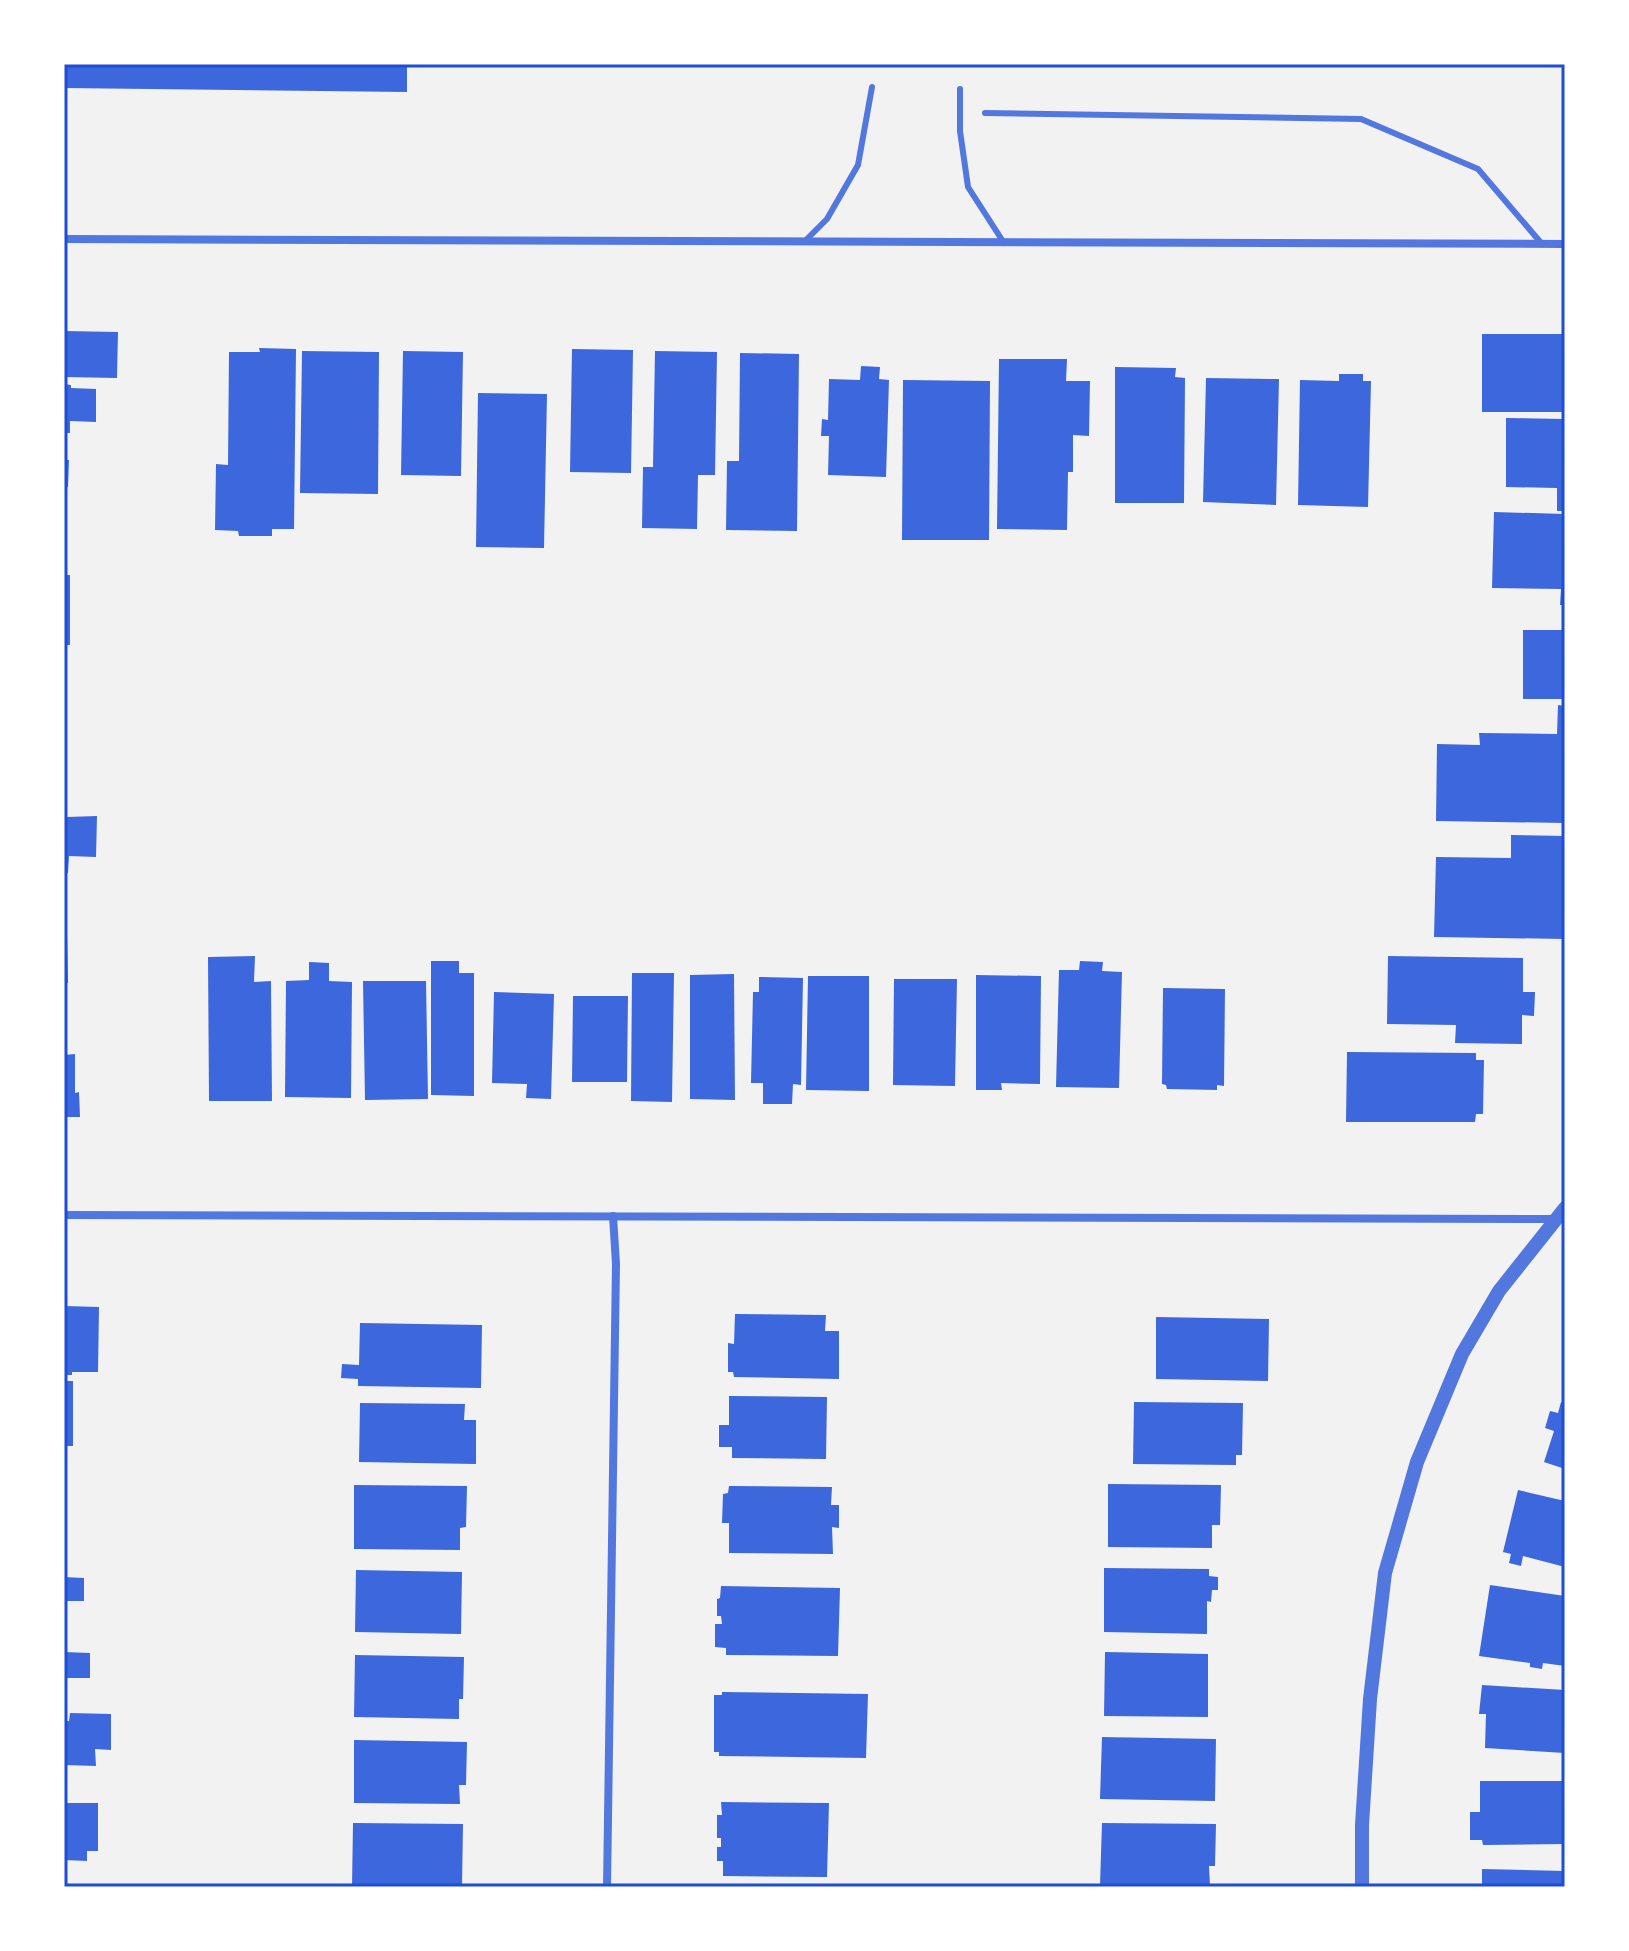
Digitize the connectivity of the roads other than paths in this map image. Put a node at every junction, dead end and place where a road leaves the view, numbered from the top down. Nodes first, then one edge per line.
1 (872, 87) dead end
2 (960, 89) dead end
3 (985, 113) dead end
4 (64, 239) edge
5 (804, 242) junction
6 (1004, 243) junction
7 (1542, 244) junction
8 (1565, 244) edge
9 (64, 1215) edge
10 (1562, 1215) edge
11 (613, 1216) junction
12 (607, 1887) edge
13 (1362, 1887) edge

1 - 5 lane
2 - 6 lane
3 - 7 lane
4 - 5 street
5 - 6 street
6 - 7 street
7 - 8 street
9 - 11 street
10 - 11 street
10 - 13 street
11 - 12 street

